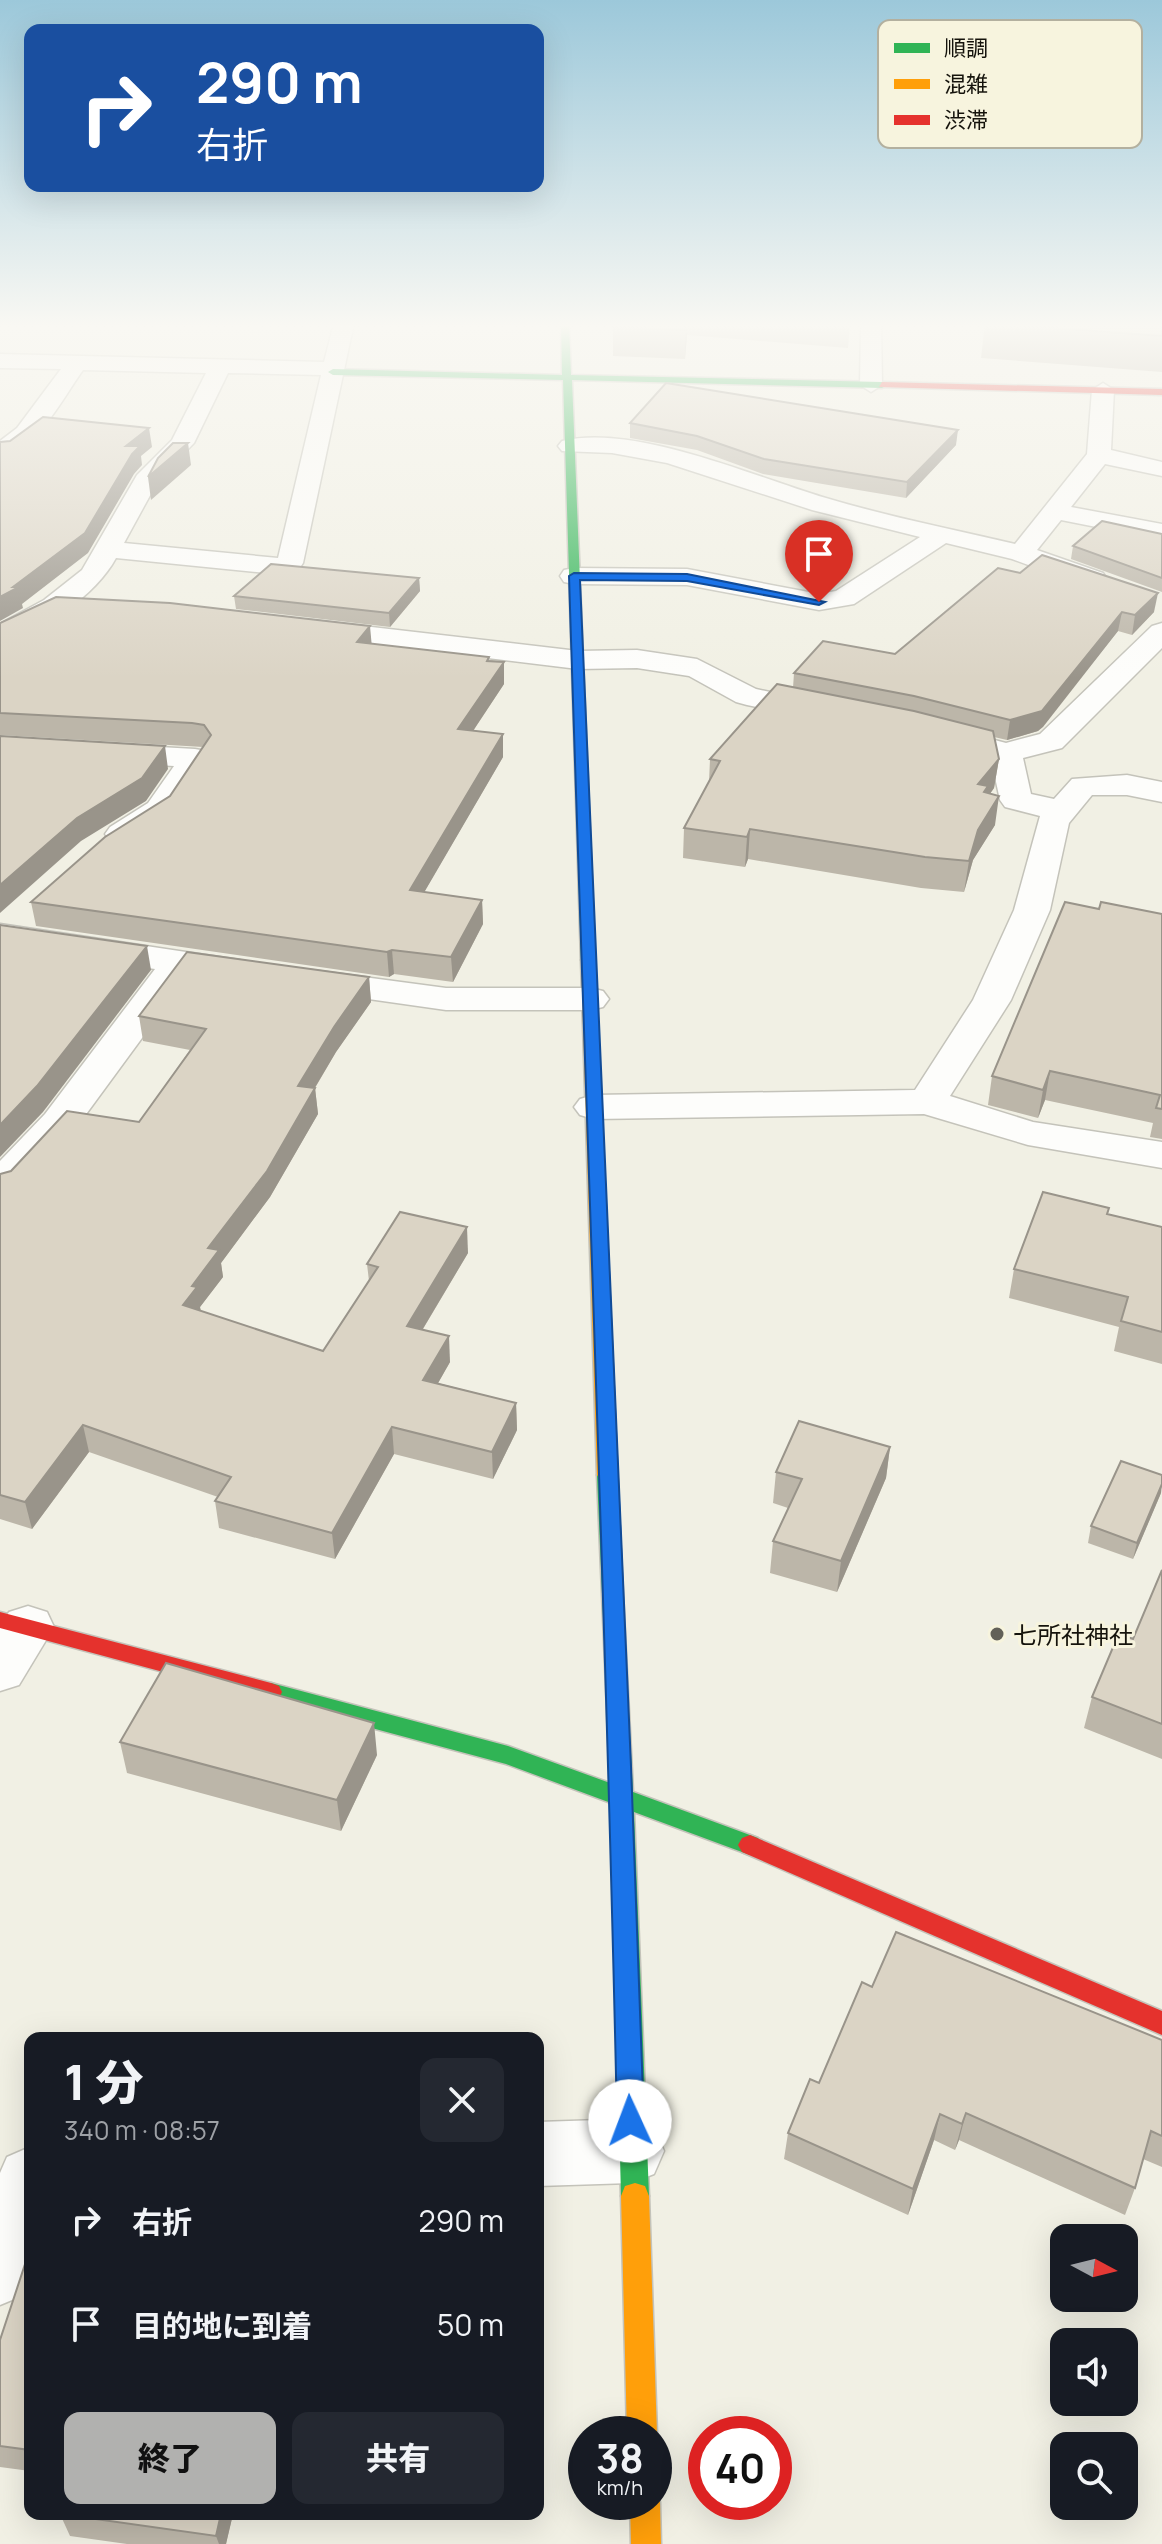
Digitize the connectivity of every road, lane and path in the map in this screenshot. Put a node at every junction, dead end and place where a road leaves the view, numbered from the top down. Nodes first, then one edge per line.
1 (183, 442) edge
2 (317, 442) edge
3 (570, 442) edge
4 (1100, 442) edge
5 (570, 446) junction
6 (1099, 455) junction
7 (1162, 469) edge
8 (1053, 511) junction
9 (1162, 532) edge
10 (943, 533) junction
11 (108, 549) junction
12 (1021, 553) junction
13 (574, 576) junction
14 (1118, 588) edge
15 (54, 606) junction
16 (98, 609) edge
17 (285, 626) edge
18 (1162, 632) edge
19 (0, 635) edge
20 (578, 660) junction
21 (854, 717) edge
22 (911, 728) edge
23 (0, 747) edge
24 (1006, 753) junction
25 (1162, 792) edge
26 (1062, 811) junction
27 (95, 851) edge
28 (36, 904) edge
29 (0, 935) edge
30 (179, 962) junction
31 (590, 999) junction
32 (927, 1102) junction
33 (594, 1107) junction
34 (1162, 1155) edge
35 (0, 1186) edge
36 (14, 1624) edge
37 (0, 1670) edge
38 (622, 1796) junction
39 (1162, 2023) edge
40 (631, 2151) junction
41 (544, 2154) edge
42 (0, 2174) edge
43 (24, 2176) edge
44 (24, 2196) edge
45 (0, 2271) edge
46 (641, 2416) edge
47 (645, 2520) edge
48 (646, 2544) edge

1 - 11 street
2 - 11 street
3 - 5 street
4 - 6 street
5 - 10 street
5 - 13 street
6 - 7 street
6 - 8 street
8 - 9 street
8 - 12 street
10 - 12 street
10 - 13 street
11 - 15 street
12 - 14 street
13 - 20 street
15 - 16 street
15 - 19 street
17 - 20 street
18 - 24 street
20 - 21 street
20 - 31 street
22 - 24 street
23 - 27 street
24 - 26 street
25 - 26 street
26 - 32 street
28 - 29 street
29 - 30 street
30 - 31 street
30 - 35 street
31 - 33 street
32 - 33 street
32 - 34 street
33 - 38 street
36 - 37 street
36 - 38 street
38 - 39 street
38 - 40 street
40 - 41 street
40 - 46 street
42 - 43 street
44 - 45 street
47 - 48 street

